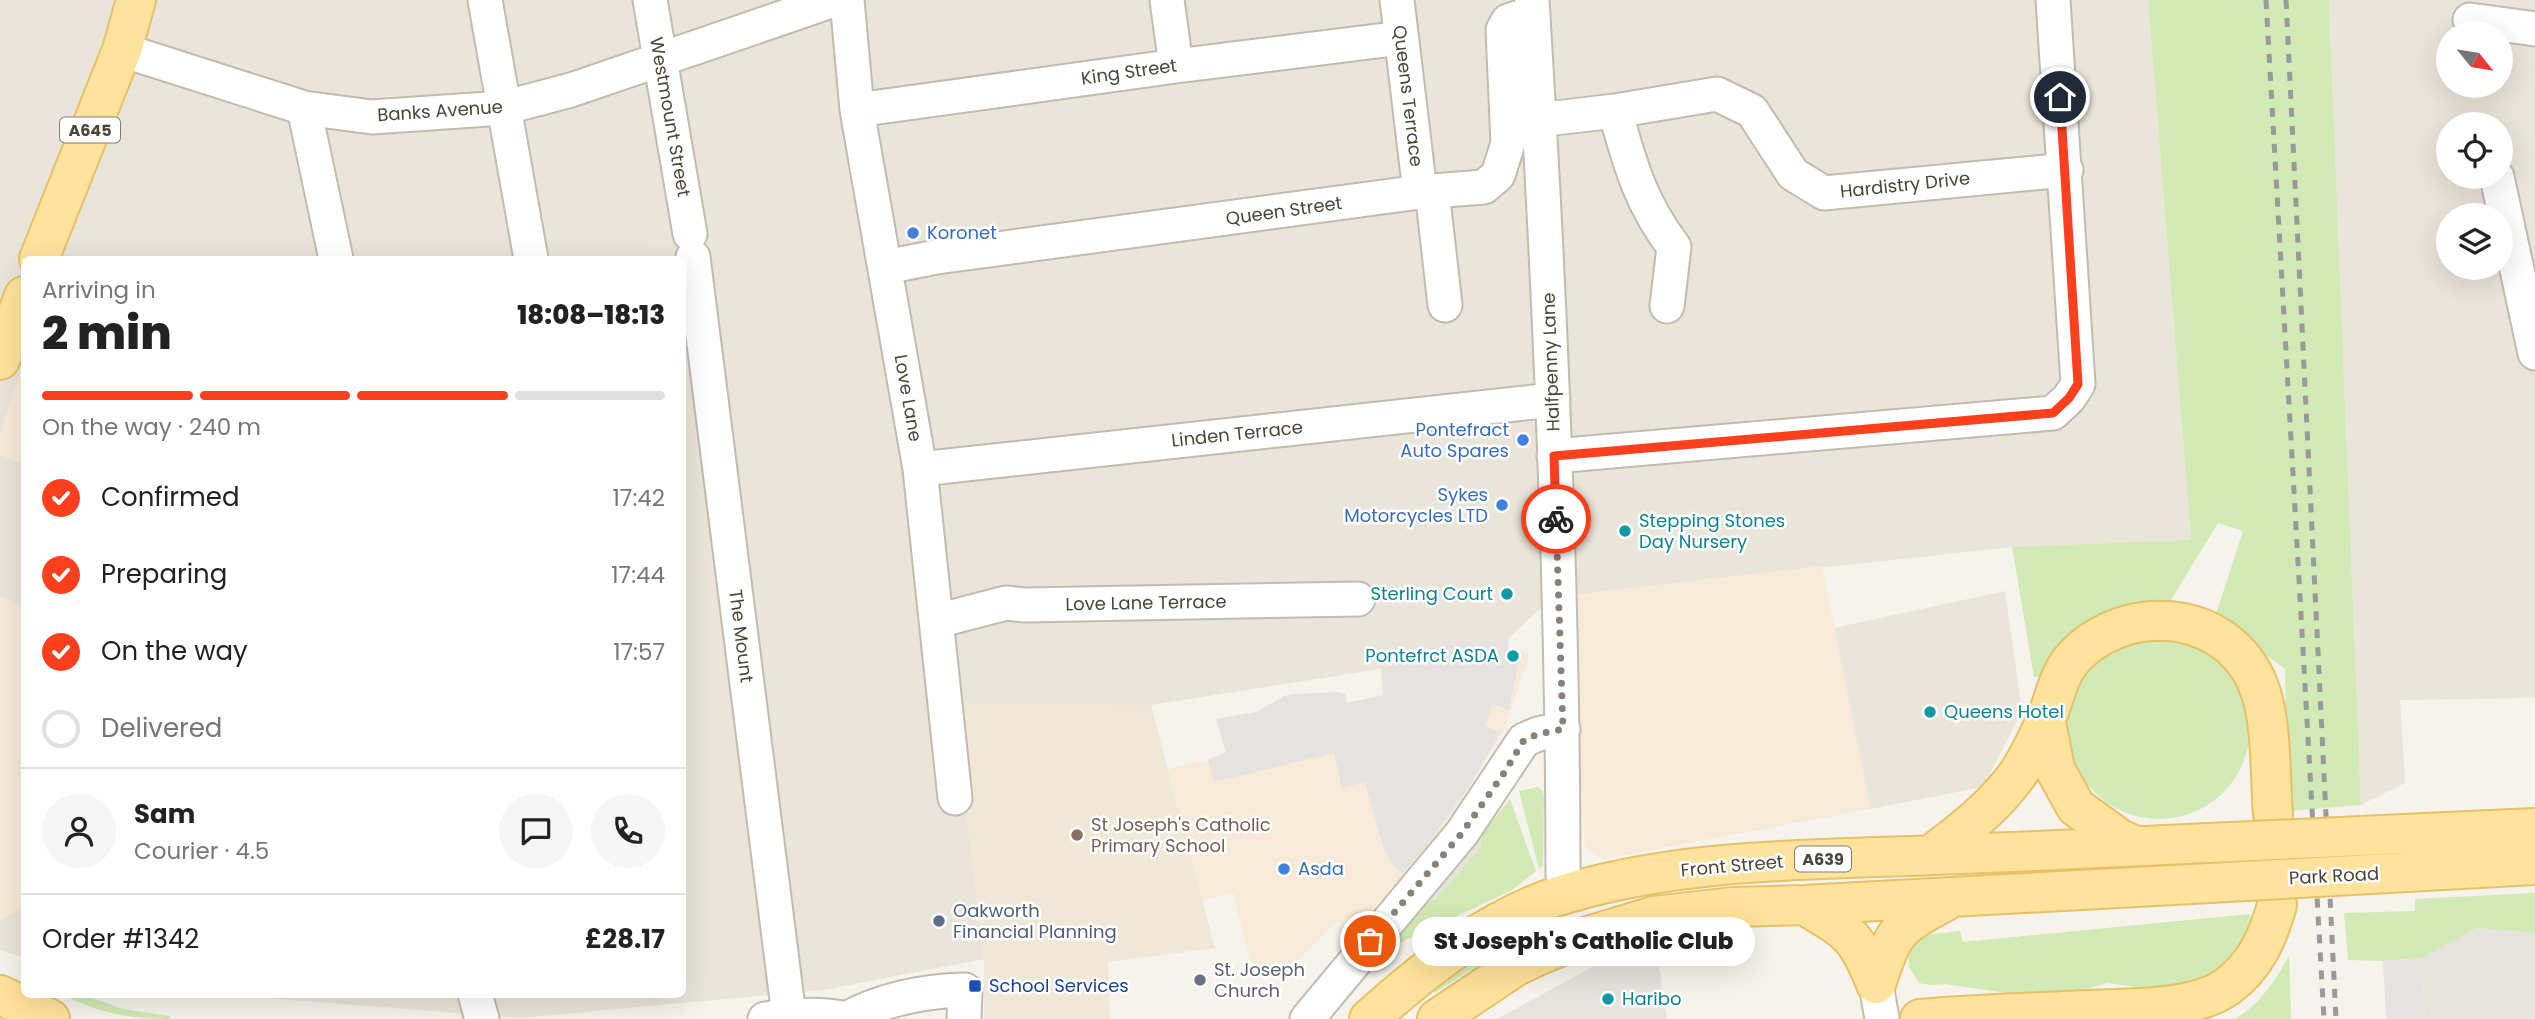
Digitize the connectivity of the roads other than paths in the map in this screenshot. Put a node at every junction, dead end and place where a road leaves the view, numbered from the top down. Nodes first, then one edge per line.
1 (136, 0) edge
2 (485, 0) edge
3 (650, 0) edge
4 (834, 0) edge
5 (847, 0) edge
6 (1167, 0) edge
7 (1396, 0) edge
8 (2053, 0) edge
9 (1532, 6) edge
10 (2469, 18) edge
11 (2535, 29) edge
12 (1401, 38) junction
13 (122, 50) junction
14 (660, 58) junction
15 (1176, 66) junction
16 (304, 108) junction
17 (503, 108) junction
18 (857, 110) junction
19 (1615, 111) junction
20 (1538, 120) junction
21 (2066, 170) junction
22 (2500, 189) edge
23 (1426, 192) junction
24 (692, 245) joint
25 (40, 256) edge
26 (335, 256) edge
27 (530, 256) edge
28 (885, 267) junction
29 (21, 304) edge
30 (1446, 306) dead end
31 (1667, 306) dead end
32 (2535, 353) edge
33 (0, 360) edge
34 (1553, 400) junction
35 (1554, 456) junction
36 (920, 469) junction
37 (1358, 599) dead end
38 (936, 621) junction
39 (2046, 722) junction
40 (1563, 729) junction
41 (955, 799) dead end
42 (2273, 814) dead end
43 (2535, 828) edge
44 (2136, 846) junction
45 (1931, 855) junction
46 (2535, 865) edge
47 (1567, 893) junction
48 (1951, 898) junction
49 (1804, 905) junction
50 (2277, 905) dead end
51 (1621, 925) junction
52 (1542, 954) junction
53 (0, 995) edge
54 (476, 998) edge
55 (1879, 1001) edge
56 (777, 1017) edge
57 (50, 1019) edge
58 (482, 1019) edge
59 (846, 1019) edge
60 (964, 1019) edge
61 (1307, 1019) edge
62 (1369, 1019) edge
63 (1437, 1019) edge
64 (1920, 1019) edge

1 - 13 main road, A645
2 - 17 street
3 - 14 street, Westmount Street
4 - 14 street, Banks Avenue
5 - 18 street, Love Lane
6 - 15 street
7 - 12 street, Queens Terrace
8 - 21 street
9 - 20 street, Halfpenny Lane
9 - 23 street, Queen Street
10 - 11 street
12 - 15 street, King Street
12 - 23 street, Queens Terrace
13 - 16 street, Banks Avenue
13 - 25 main road, A645
14 - 17 street, Banks Avenue
14 - 24 street, Westmount Street
15 - 18 street, King Street
16 - 17 street, Banks Avenue
16 - 26 street
17 - 27 street
18 - 28 street, Love Lane
19 - 20 street, Hardistry Drive
19 - 21 street, Hardistry Drive
19 - 31 street
20 - 34 street, Halfpenny Lane
21 - 35 street
22 - 32 street
23 - 28 street, Queen Street
23 - 30 street, Queens Terrace
24 - 56 street, The Mount
28 - 36 street, Love Lane
29 - 33 main road
34 - 35 street, Halfpenny Lane
34 - 36 street, Linden Terrace
35 - 40 street, Halfpenny Lane
36 - 38 street, Love Lane
37 - 38 street, Love Lane Terrace
38 - 41 street, Love Lane
39 - 42 main road
39 - 44 main road
39 - 45 main road
40 - 47 street, Halfpenny Lane
40 - 61 street
43 - 44 main road, A639, bridge
44 - 45 main road, Front Street / A639
45 - 47 main road, Front Street / A639
46 - 48 main road, Park Road, bridge
47 - 51 main road
47 - 52 main road
47 - 62 main road, Front Street / A639
48 - 49 main road
48 - 55 main road
49 - 51 main road
49 - 55 main road
50 - 64 main road
51 - 52 main road
52 - 63 main road
53 - 57 main road
54 - 58 street
56 - 59 street
59 - 60 street

